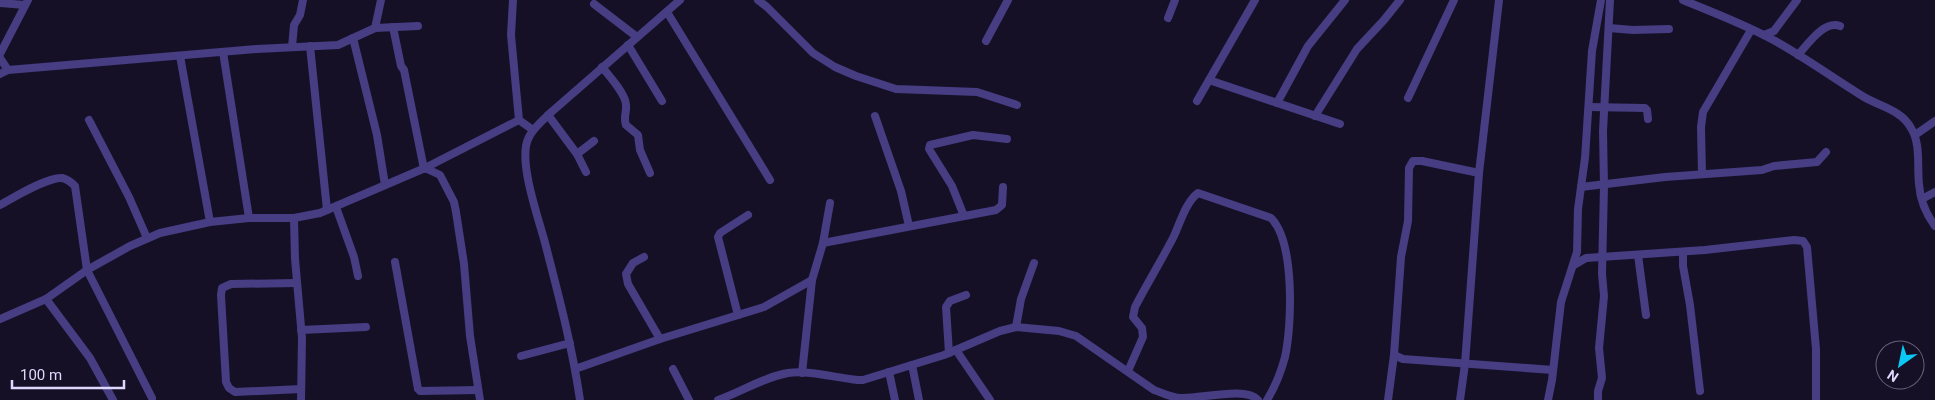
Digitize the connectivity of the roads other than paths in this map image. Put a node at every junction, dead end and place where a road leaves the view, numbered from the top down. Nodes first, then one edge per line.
1 (303, 0) edge
2 (381, 0) edge
3 (513, 0) edge
4 (680, 0) edge
5 (758, 0) edge
6 (1008, 0) edge
7 (1176, 0) edge
8 (1255, 0) edge
9 (1345, 0) edge
10 (1400, 0) edge
11 (1454, 0) edge
12 (1499, 0) edge
13 (1601, 0) edge
14 (1610, 0) edge
15 (1683, 0) edge
16 (1796, 0) edge
17 (0, 3) edge
18 (26, 3) edge
19 (594, 4) dead end
20 (667, 12) junction
21 (1168, 18) dead end
22 (418, 26) dead end
23 (1840, 26) dead end
24 (393, 27) junction
25 (375, 28) junction
26 (1609, 28) junction
27 (1669, 29) dead end
28 (1751, 30) junction
29 (1774, 31) junction
30 (1764, 35) junction
31 (637, 37) junction
32 (354, 38) junction
33 (986, 41) dead end
34 (1776, 42) junction
35 (628, 44) junction
36 (310, 46) junction
37 (292, 47) junction
38 (223, 52) junction
39 (1798, 55) junction
40 (0, 56) edge
41 (180, 56) junction
42 (602, 67) junction
43 (8, 70) junction
44 (0, 74) edge
45 (1209, 80) junction
46 (1408, 98) dead end
47 (1197, 101) dead end
48 (662, 102) dead end
49 (1277, 103) junction
50 (1017, 105) dead end
51 (1589, 107) junction
52 (1603, 108) junction
53 (548, 115) junction
54 (875, 116) dead end
55 (1315, 116) junction
56 (1648, 119) dead end
57 (90, 120) dead end
58 (519, 120) junction
59 (1935, 121) edge
60 (1340, 124) dead end
61 (533, 130) junction
62 (1915, 135) junction
63 (1007, 139) dead end
64 (594, 141) dead end
65 (1826, 152) dead end
66 (577, 154) junction
67 (450, 156) junction
68 (425, 168) junction
69 (586, 172) dead end
70 (650, 173) dead end
71 (1478, 173) junction
72 (1702, 174) junction
73 (440, 175) junction
74 (770, 180) dead end
75 (385, 185) junction
76 (1604, 186) junction
77 (1003, 187) dead end
78 (1581, 187) junction
79 (1935, 192) edge
80 (1922, 199) junction
81 (830, 203) dead end
82 (0, 205) edge
83 (336, 207) junction
84 (327, 210) junction
85 (748, 215) dead end
86 (964, 216) junction
87 (249, 218) junction
88 (294, 218) junction
89 (210, 222) junction
90 (909, 226) junction
91 (1935, 226) edge
92 (147, 238) junction
93 (823, 243) junction
94 (1577, 252) junction
95 (1683, 252) junction
96 (1638, 255) junction
97 (1602, 257) junction
98 (644, 258) dead end
99 (1586, 258) junction
100 (395, 262) dead end
101 (1034, 263) dead end
102 (1574, 265) junction
103 (87, 270) junction
104 (358, 276) dead end
105 (812, 280) junction
106 (296, 283) junction
107 (966, 295) dead end
108 (46, 298) junction
109 (738, 315) junction
110 (1646, 315) dead end
111 (0, 319) edge
112 (366, 327) dead end
113 (1016, 327) junction
114 (301, 330) junction
115 (660, 339) junction
116 (570, 343) junction
117 (953, 351) junction
118 (1394, 355) junction
119 (521, 356) dead end
120 (1403, 359) junction
121 (1465, 364) junction
122 (912, 365) junction
123 (1392, 366) junction
124 (575, 369) junction
125 (673, 369) dead end
126 (1553, 370) junction
127 (1128, 371) junction
128 (889, 372) junction
129 (802, 373) junction
130 (301, 389) junction
131 (478, 390) junction
132 (1700, 391) dead end
133 (152, 398) dead end
134 (734, 398) edge
135 (113, 400) edge
136 (301, 400) edge
137 (480, 400) edge
138 (580, 400) edge
139 (689, 400) edge
140 (718, 400) edge
141 (895, 400) edge
142 (919, 400) edge
143 (990, 400) edge
144 (1258, 400) edge
145 (1267, 400) edge
146 (1388, 400) edge
147 (1460, 400) edge
148 (1548, 400) edge
149 (1598, 400) edge
150 (1816, 400) edge

1 - 37 street
2 - 25 street
3 - 58 street
4 - 20 street
5 - 50 street
6 - 33 street
7 - 21 street
8 - 45 street
9 - 49 street
10 - 55 street
11 - 46 street
12 - 71 street
13 - 51 street
14 - 26 street
15 - 28 street
16 - 29 street
17 - 18 street
18 - 40 street
19 - 31 street
20 - 31 street
20 - 74 street
22 - 24 street
23 - 39 street
24 - 25 street
24 - 68 street
25 - 32 street
26 - 27 street
26 - 52 street
28 - 30 street
28 - 72 street
29 - 30 street
29 - 34 street
30 - 34 street
31 - 35 street
32 - 36 street
32 - 75 street
34 - 39 street
35 - 42 street
35 - 48 street
36 - 37 street
36 - 84 street
37 - 38 street
38 - 41 street
38 - 87 street
39 - 62 street
40 - 43 street
41 - 43 street
41 - 89 street
42 - 53 street
42 - 70 street
43 - 44 street
45 - 47 street
45 - 49 street
49 - 55 street
51 - 52 street
51 - 78 street
52 - 56 street
52 - 76 street
53 - 61 street
53 - 66 street
54 - 90 street
55 - 60 street
57 - 92 street
58 - 61 street
58 - 67 street
59 - 62 street
61 - 116 street
62 - 80 street
63 - 86 street
64 - 66 street
65 - 72 street
66 - 69 street
67 - 68 street
67 - 73 street
68 - 73 street
68 - 75 street
71 - 118 street
71 - 121 street
72 - 76 street
73 - 131 street
75 - 83 street
76 - 78 street
76 - 97 street
77 - 86 street
78 - 94 street
79 - 80 street
80 - 91 street
81 - 93 street
82 - 103 street
83 - 84 street
83 - 104 street
84 - 88 street
85 - 109 street
86 - 90 street
87 - 88 street
87 - 89 street
88 - 106 street
89 - 92 street
90 - 93 street
92 - 103 street
93 - 105 street
94 - 99 street
94 - 102 street
95 - 96 street
95 - 132 street
95 - 150 street
96 - 97 street
96 - 110 street
97 - 99 street
97 - 149 street
98 - 115 street
99 - 102 street
100 - 131 street
101 - 113 street
102 - 126 street
103 - 108 street
103 - 133 street
105 - 109 street
105 - 129 street
106 - 114 street
106 - 130 street
107 - 117 street
108 - 111 street
108 - 135 street
109 - 115 street
112 - 114 street
113 - 117 street
113 - 127 street
114 - 130 street
115 - 124 street
116 - 119 street
116 - 124 street
117 - 122 street
117 - 143 street
118 - 120 street
118 - 123 street
120 - 121 street
120 - 123 street
121 - 126 street
121 - 147 street
122 - 128 street
122 - 142 street
123 - 146 street
124 - 138 street
125 - 139 street
126 - 148 street
127 - 144 street
127 - 145 street
128 - 129 street
128 - 141 street
129 - 134 street
130 - 136 street
131 - 137 street
134 - 140 street

